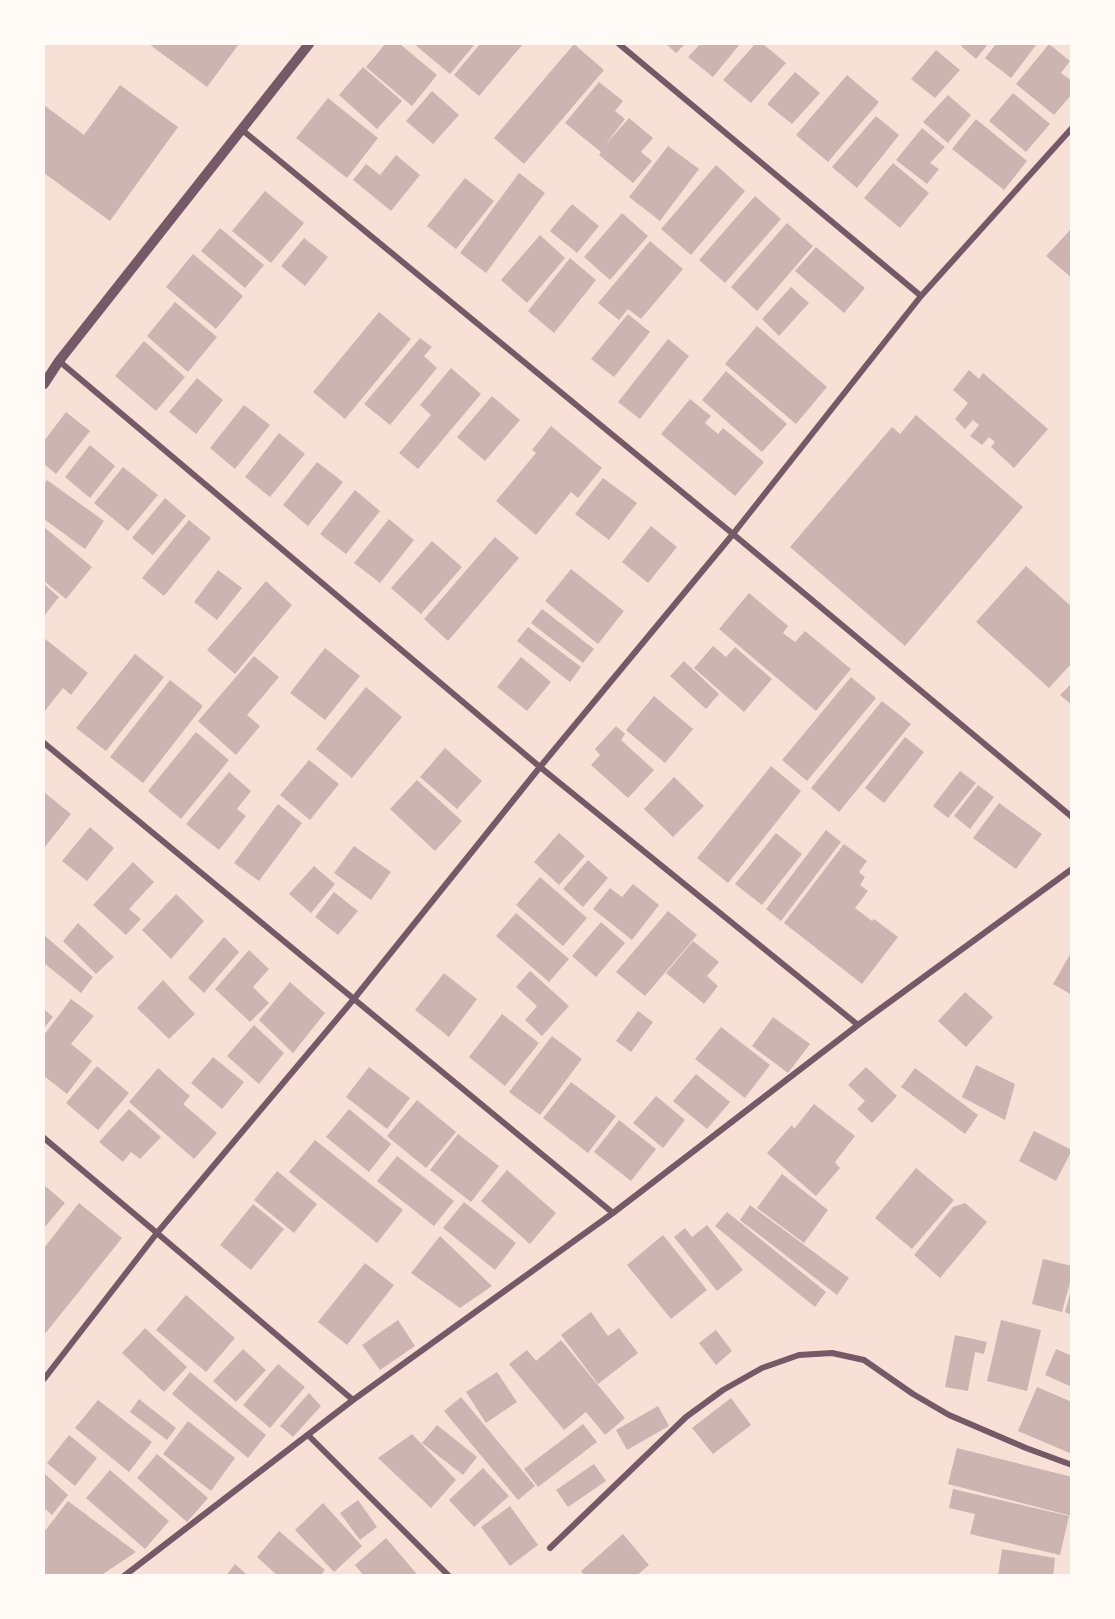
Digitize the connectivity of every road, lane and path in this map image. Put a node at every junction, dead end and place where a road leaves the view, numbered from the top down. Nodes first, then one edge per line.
1 (309, 44) edge
2 (619, 44) edge
3 (241, 128) junction
4 (1071, 128) edge
5 (921, 296) junction
6 (59, 360) junction
7 (44, 384) edge
8 (733, 534) junction
9 (44, 742) edge
10 (540, 767) junction
11 (1071, 817) edge
12 (1071, 869) edge
13 (353, 1000) junction
14 (858, 1025) junction
15 (44, 1138) edge
16 (613, 1213) junction
17 (157, 1233) junction
18 (44, 1379) edge
19 (353, 1400) junction
20 (309, 1435) junction
21 (1071, 1465) edge
22 (550, 1548) dead end
23 (124, 1575) edge
24 (449, 1575) edge

1 - 3 street
2 - 5 street
3 - 6 street
3 - 8 street
4 - 5 street
5 - 8 street
6 - 7 street
6 - 10 street
8 - 10 street
8 - 11 street
9 - 13 street
10 - 13 street
10 - 14 street
12 - 14 street
13 - 16 street
13 - 17 street
14 - 16 street
15 - 17 street
16 - 19 street
17 - 18 street
17 - 19 street
19 - 20 street
20 - 23 street
20 - 24 street
21 - 22 street

